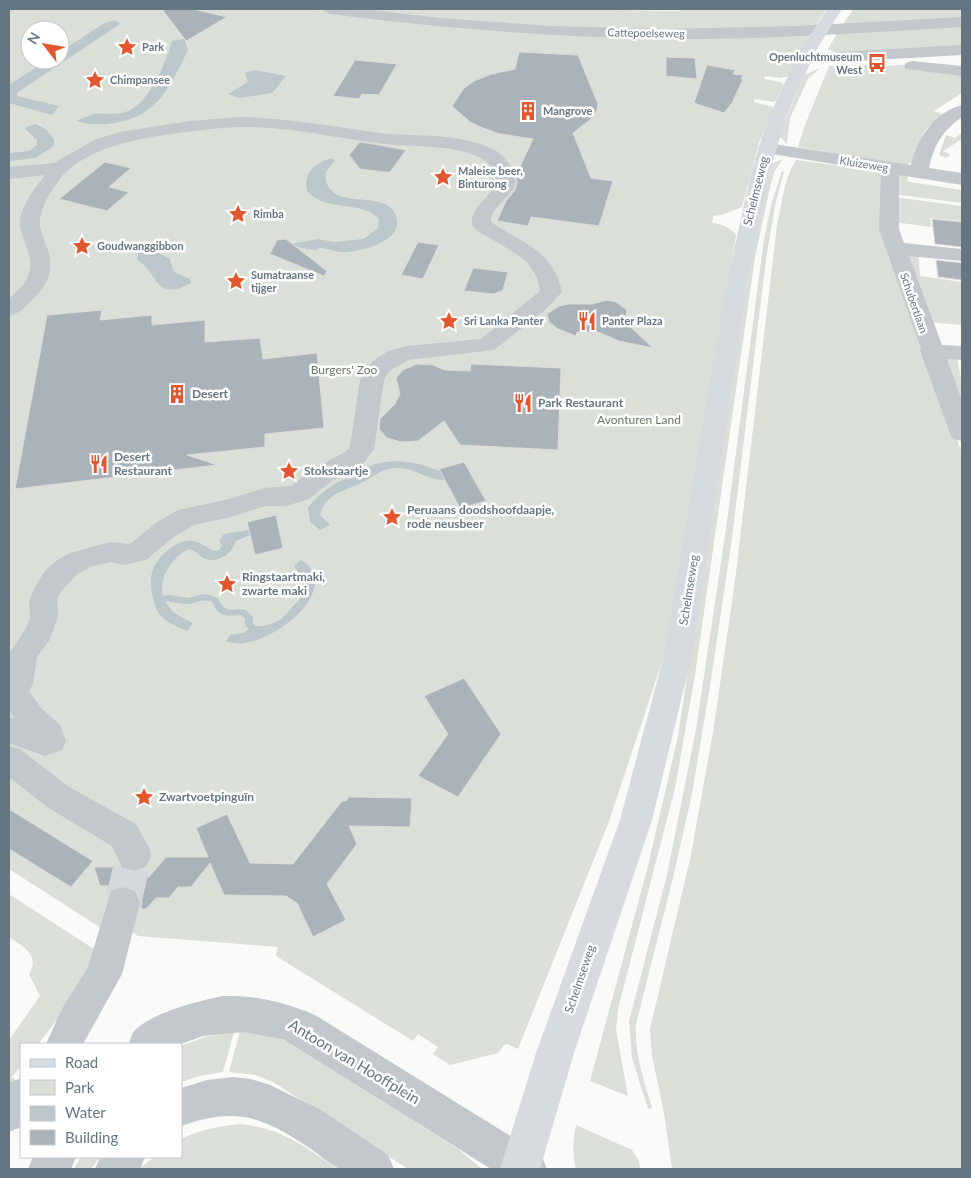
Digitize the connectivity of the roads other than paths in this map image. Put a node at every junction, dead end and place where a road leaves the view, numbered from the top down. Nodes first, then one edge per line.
1 (330, 9) edge
2 (834, 9) edge
3 (962, 22) edge
4 (962, 50) edge
5 (806, 54) junction
6 (899, 54) junction
7 (962, 71) edge
8 (962, 110) edge
9 (767, 148) junction
10 (59, 168) junction
11 (890, 168) junction
12 (919, 172) junction
13 (9, 173) edge
14 (962, 179) edge
15 (895, 248) junction
16 (962, 255) edge
17 (9, 310) edge
18 (931, 351) junction
19 (962, 353) edge
20 (962, 433) edge
21 (9, 730) edge
22 (9, 759) edge
23 (134, 856) tunnel mouth
24 (123, 903) tunnel mouth
25 (64, 1043) edge
26 (148, 1043) edge
27 (20, 1098) edge
28 (182, 1107) edge
29 (9, 1113) edge
30 (55, 1158) edge
31 (124, 1158) edge
32 (523, 1168) edge
33 (48, 1169) edge
34 (115, 1169) edge
35 (374, 1169) edge

1 - 3 street, Cattepoelseweg
2 - 5 main road, Schelmseweg
4 - 6 street
5 - 6 street
5 - 9 main road, Schelmseweg
6 - 7 street
8 - 12 street
9 - 11 street, Kluizeweg
9 - 32 main road, Schelmseweg
10 - 13 street
10 - 17 street
10 - 21 street
11 - 12 street, Kluizeweg
11 - 15 street, Schubertlaan
12 - 14 street, Kluizeweg
15 - 16 street
15 - 18 street, Schubertlaan
18 - 19 street
18 - 20 street, Schubertlaan
22 - 23 street
24 - 25 street
26 - 32 street, Antoon van Hooffplein
27 - 29 street
28 - 35 street
30 - 33 street
31 - 34 street

